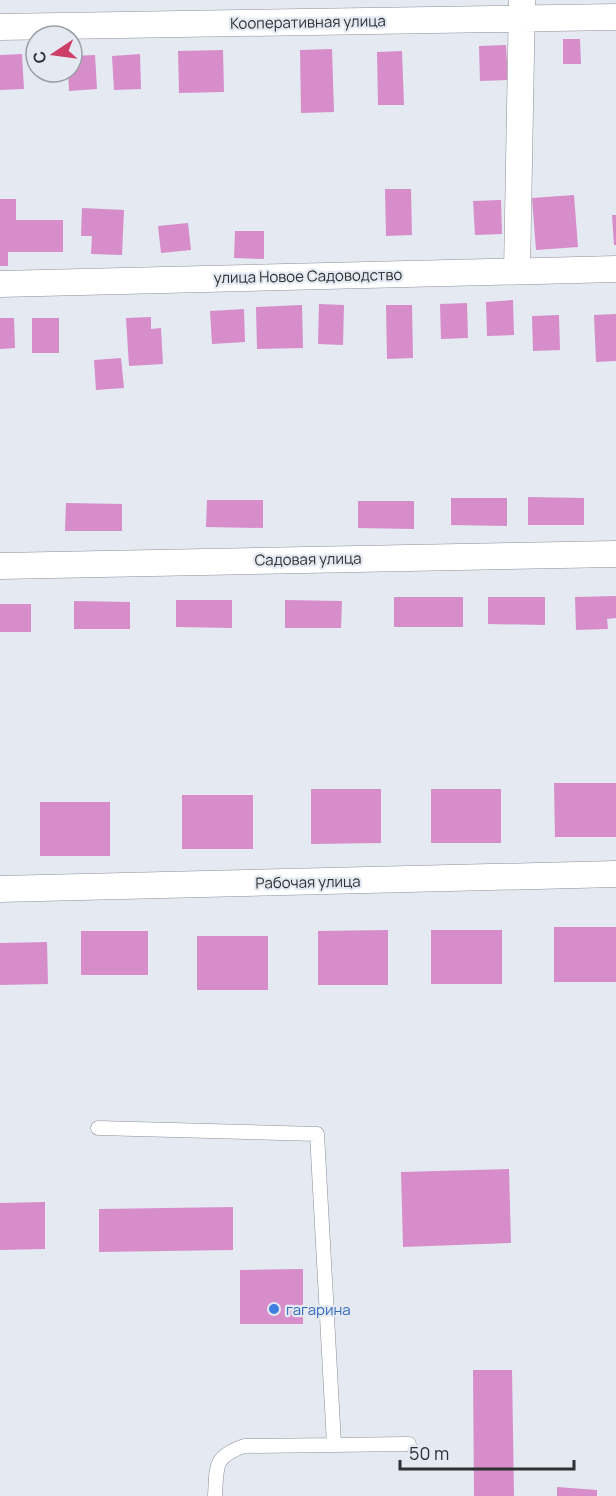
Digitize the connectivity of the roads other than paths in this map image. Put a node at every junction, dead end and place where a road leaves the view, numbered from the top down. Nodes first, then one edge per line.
1 (522, 10) edge
2 (616, 17) edge
3 (0, 27) edge
4 (616, 269) edge
5 (517, 271) junction
6 (0, 284) edge
7 (616, 554) edge
8 (0, 566) edge
9 (616, 874) edge
10 (0, 889) edge
11 (98, 1128) dead end
12 (334, 1444) junction
13 (409, 1444) dead end
14 (216, 1496) edge

1 - 2 street, Кооперативная улица
1 - 3 street, Кооперативная улица
1 - 5 street
4 - 5 street, улица Новое Садоводство
5 - 6 street, улица Новое Садоводство
7 - 8 street, Садовая улица
9 - 10 street, Рабочая улица
11 - 12 lane
12 - 13 lane
12 - 14 lane

